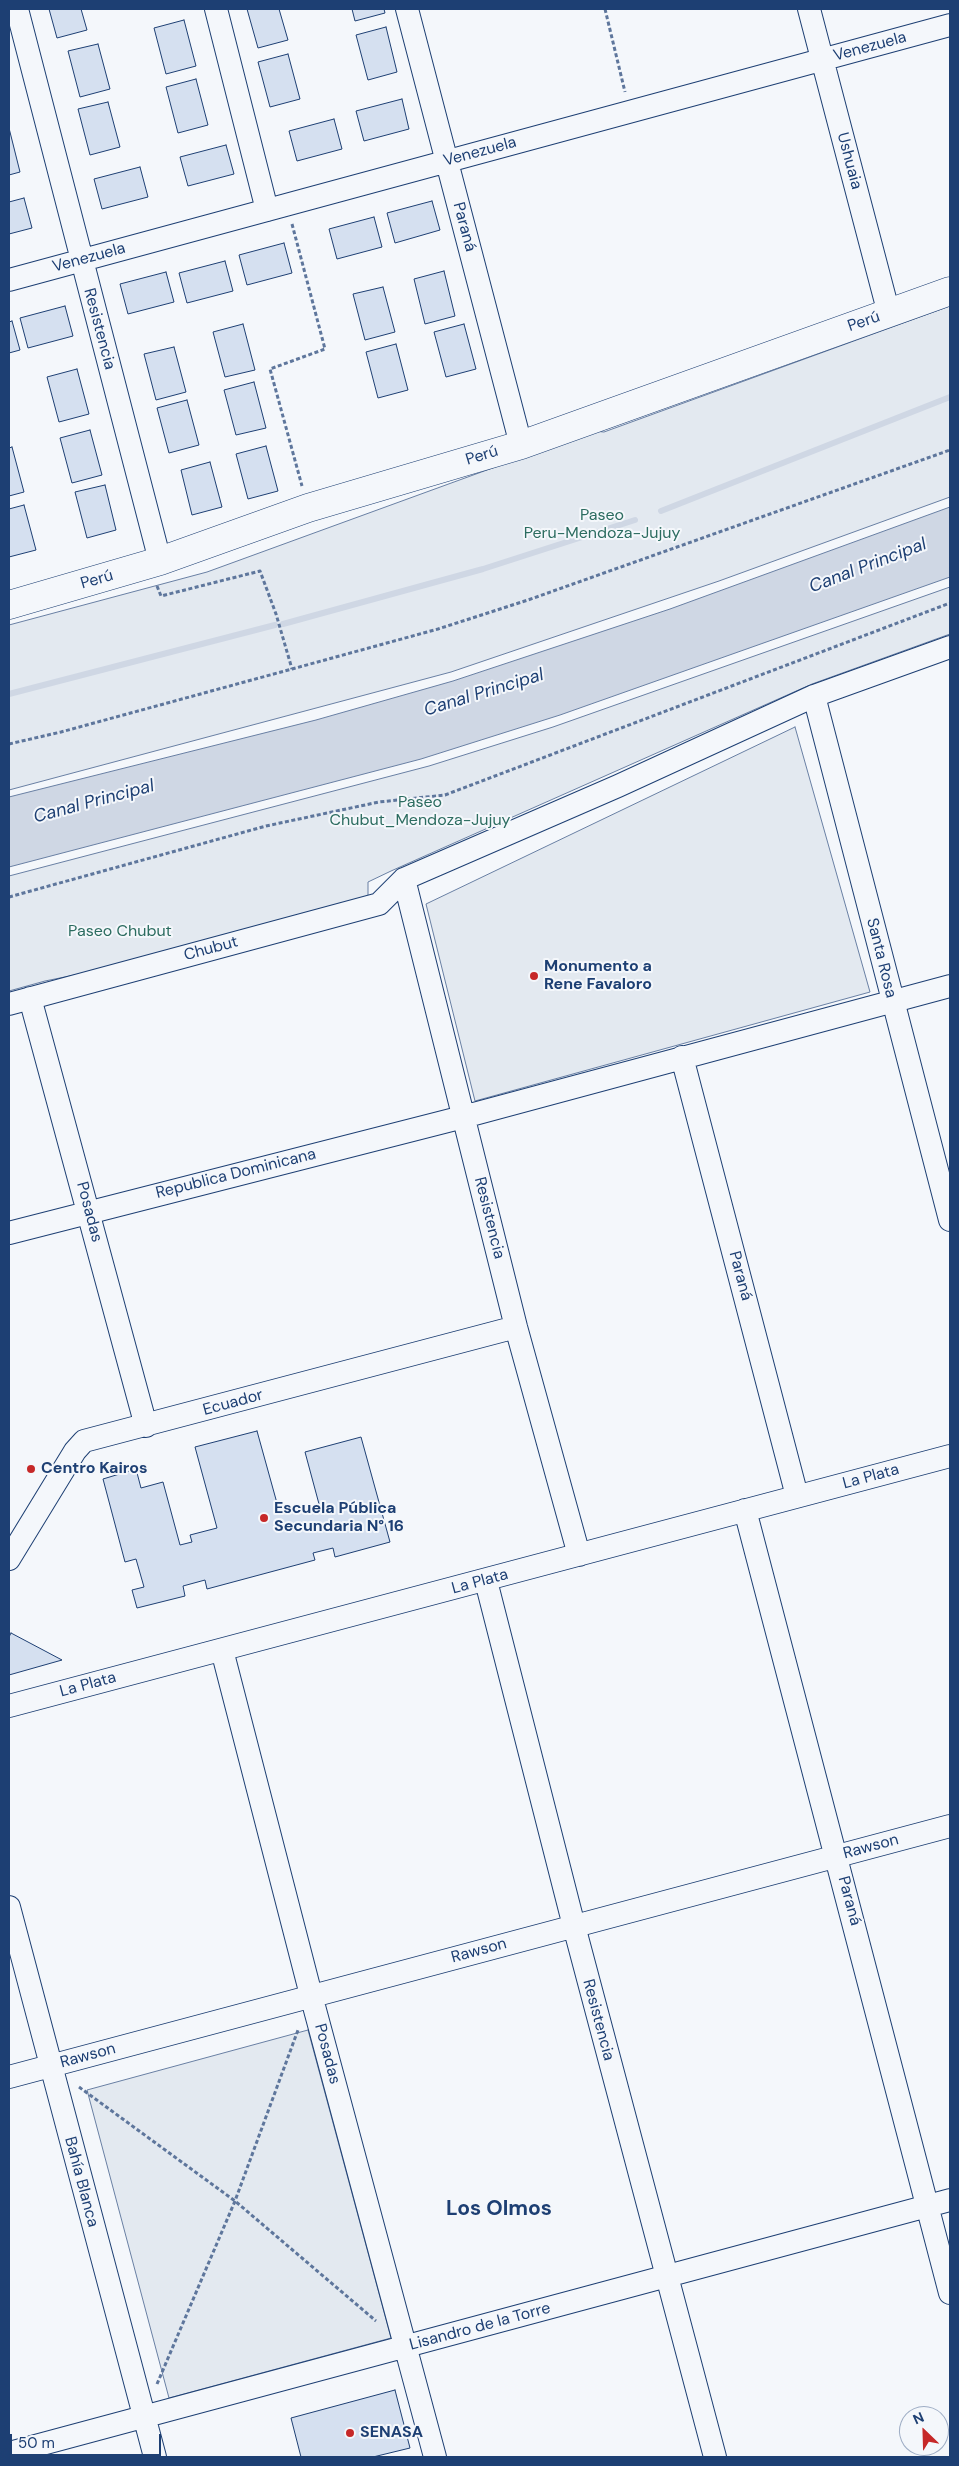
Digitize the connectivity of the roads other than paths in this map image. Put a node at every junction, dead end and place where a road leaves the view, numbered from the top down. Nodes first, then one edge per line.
1 (17, 9) edge
2 (216, 9) edge
3 (407, 9) edge
4 (809, 9) edge
5 (950, 25) edge
6 (822, 60) junction
7 (447, 161) junction
8 (277, 207) junction
9 (82, 260) junction
10 (9, 280) edge
11 (950, 291) edge
12 (889, 314) junction
13 (521, 445) junction
14 (155, 563) junction
15 (9, 605) edge
16 (950, 647) edge
17 (814, 696) junction
18 (404, 879) junction
19 (950, 986) edge
20 (30, 998) junction
21 (893, 1002) junction
22 (9, 1004) edge
23 (682, 1057) junction
24 (463, 1117) junction
25 (89, 1211) junction
26 (950, 1220) edge
27 (9, 1233) edge
28 (516, 1327) junction
29 (146, 1426) junction
30 (950, 1456) edge
31 (797, 1496) junction
32 (745, 1510) junction
33 (579, 1555) junction
34 (9, 1559) edge
35 (486, 1581) junction
36 (222, 1650) junction
37 (9, 1706) edge
38 (950, 1826) edge
39 (837, 1856) junction
40 (9, 1907) edge
41 (574, 1926) junction
42 (311, 1995) junction
43 (50, 2066) junction
44 (9, 2077) edge
45 (950, 2200) edge
46 (928, 2206) junction
47 (667, 2277) junction
48 (950, 2292) edge
49 (406, 2346) junction
50 (143, 2417) junction
51 (9, 2453) edge
52 (155, 2457) edge
53 (435, 2457) edge
54 (715, 2457) edge

1 - 9 street, Resistencia
2 - 8 street
3 - 7 street, Paraná
4 - 6 street, Ushuaia
5 - 6 street, Venezuela
6 - 7 street, Venezuela
6 - 12 street, Ushuaia
7 - 8 street, Venezuela
7 - 13 street, Paraná
8 - 9 street, Venezuela
9 - 10 street, Venezuela
9 - 14 street, Resistencia
11 - 12 main road, Perú
12 - 13 main road, Perú
13 - 14 main road, Perú
14 - 15 main road, Perú
16 - 17 street
17 - 18 street
17 - 21 street, Santa Rosa
18 - 20 street, Chubut
18 - 24 street, Resistencia
19 - 21 street, Republica Dominicana
20 - 22 street, Chubut
20 - 25 street, Posadas
21 - 23 street, Republica Dominicana
21 - 26 street, Santa Rosa
23 - 24 street, Republica Dominicana
23 - 31 street, Paraná
24 - 25 street, Republica Dominicana
24 - 28 street, Resistencia
25 - 27 street, Republica Dominicana
25 - 29 street, Posadas
28 - 29 street, Ecuador
28 - 33 street, Resistencia
29 - 34 street, Ecuador
30 - 31 street, La Plata
31 - 32 street, La Plata
32 - 33 street, La Plata
32 - 39 street, Paraná
33 - 35 street, La Plata
35 - 36 street, La Plata
35 - 41 street, Resistencia
36 - 37 street, La Plata
36 - 42 street, Posadas
38 - 39 street, Rawson
39 - 41 street, Rawson
39 - 46 street, Paraná
40 - 43 street, Bahía Blanca
41 - 42 street, Rawson
41 - 47 street, Resistencia
42 - 43 street, Rawson
42 - 49 street, Posadas
43 - 44 street, Rawson
43 - 50 street, Bahía Blanca
45 - 46 street, Lisandro de la Torre
46 - 47 street, Lisandro de la Torre
46 - 48 street, Paraná
47 - 49 street, Lisandro de la Torre
47 - 54 street, Resistencia
49 - 50 street, Lisandro de la Torre
49 - 53 street, Posadas
50 - 51 street, Lisandro de la Torre
50 - 52 street, Bahía Blanca

